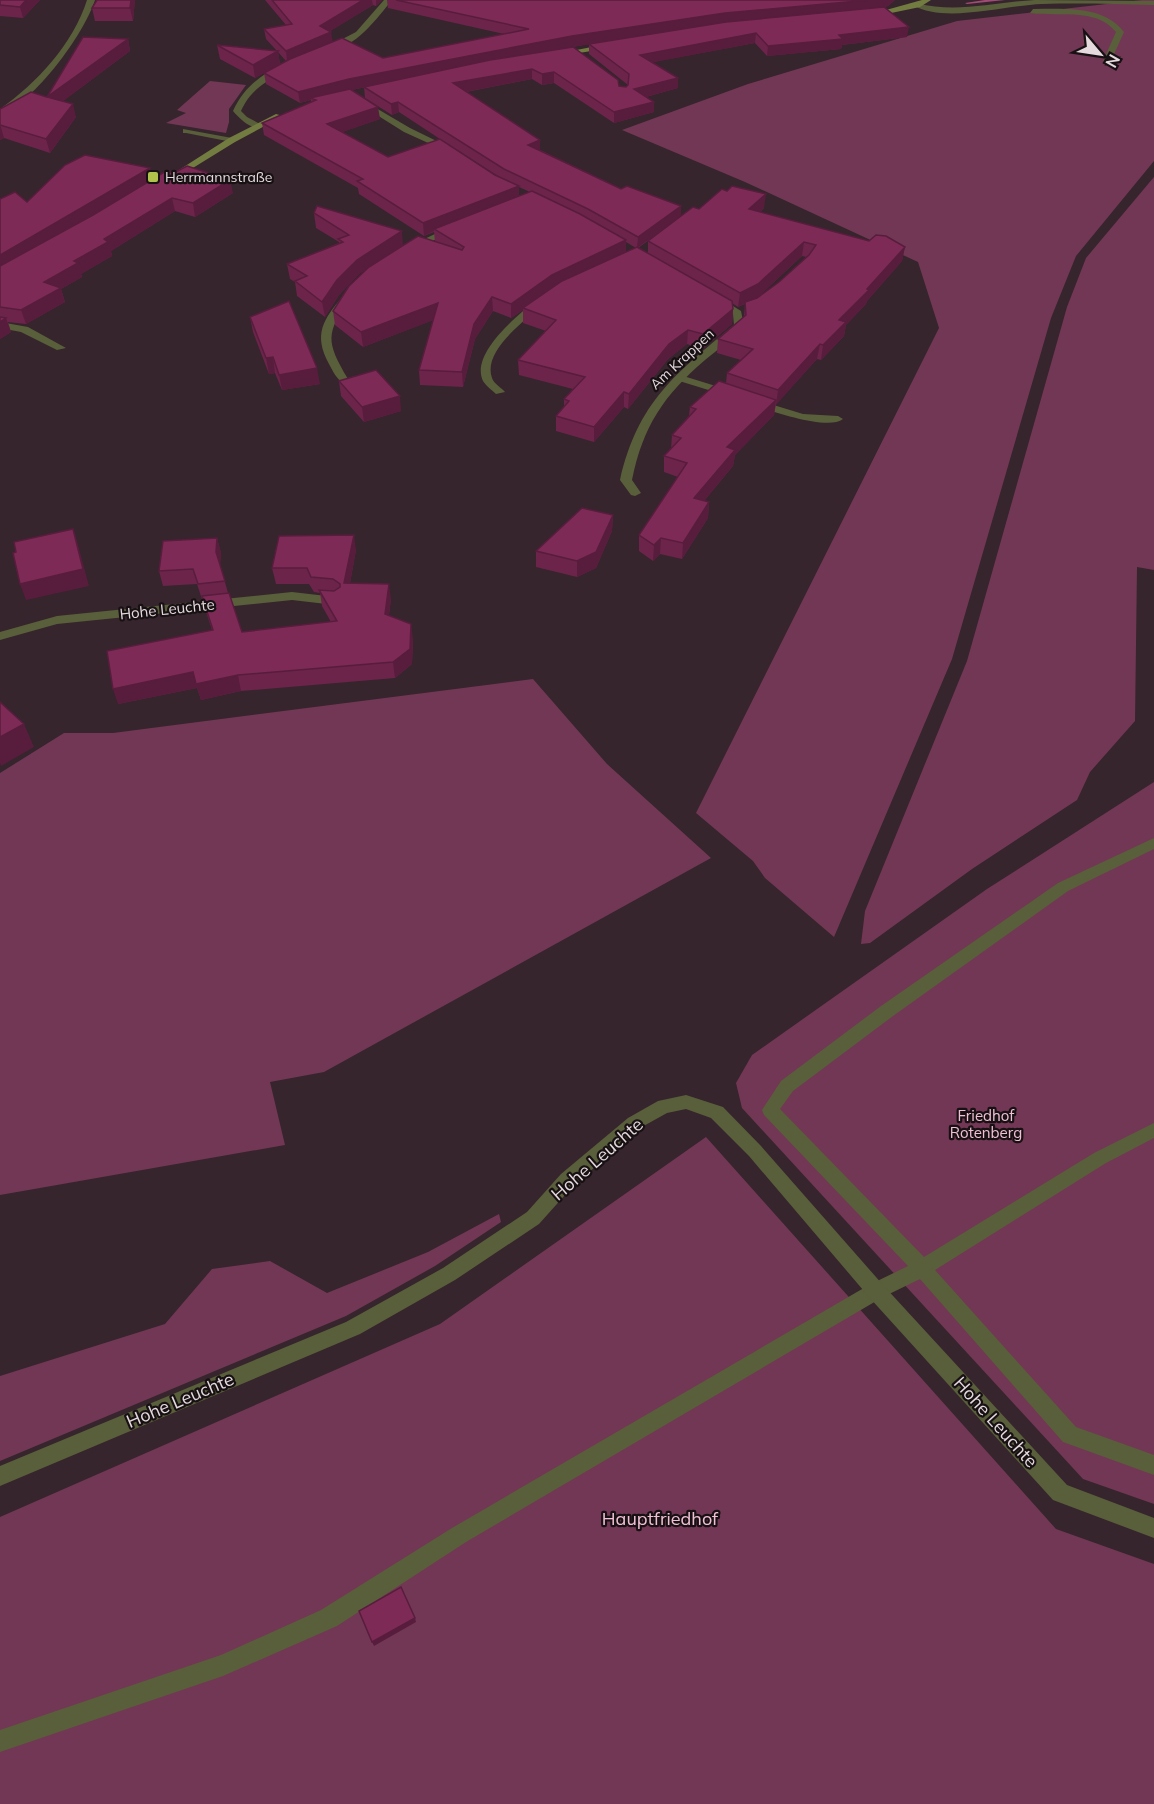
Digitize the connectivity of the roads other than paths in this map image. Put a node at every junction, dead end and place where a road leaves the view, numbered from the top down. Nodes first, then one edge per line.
1 (92, 0) edge
2 (388, 0) edge
3 (927, 0) edge
4 (1154, 3) edge
5 (917, 5) junction
6 (970, 9) junction
7 (866, 15) edge
8 (619, 44) edge
9 (324, 51) edge
10 (554, 55) edge
11 (1107, 61) dead end
12 (294, 63) edge
13 (355, 98) edge
14 (0, 113) edge
15 (283, 115) edge
16 (257, 126) junction
17 (186, 131) dead end
18 (232, 140) junction
19 (463, 158) edge
20 (168, 179) edge
21 (460, 226) edge
22 (399, 254) edge
23 (354, 288) edge
24 (708, 295) edge
25 (548, 297) edge
26 (0, 325) edge
27 (61, 348) dead end
28 (680, 378) junction
29 (343, 379) edge
30 (500, 392) dead end
31 (838, 419) dead end
32 (635, 493) dead end
33 (335, 601) edge
34 (0, 636) edge
35 (1154, 843) edge
36 (1154, 1130) edge
37 (922, 1268) junction
38 (876, 1291) junction
39 (1154, 1465) edge
40 (0, 1476) edge
41 (1154, 1528) edge
42 (0, 1741) edge

1 - 14 street
2 - 9 street
3 - 5 street
4 - 6 street
5 - 6 street
5 - 7 street
6 - 11 street
8 - 10 street
12 - 16 street
13 - 19 street
15 - 16 street
16 - 18 street
17 - 18 street
18 - 20 street
21 - 22 street
23 - 29 street
24 - 28 street, Am Krappen
25 - 30 street
26 - 27 street
28 - 31 street
28 - 32 street, Am Krappen
33 - 34 street, Hohe Leuchte
35 - 37 street
36 - 37 street
37 - 38 street
37 - 39 street
38 - 40 street, Hohe Leuchte
38 - 41 street, Hohe Leuchte
38 - 42 street

